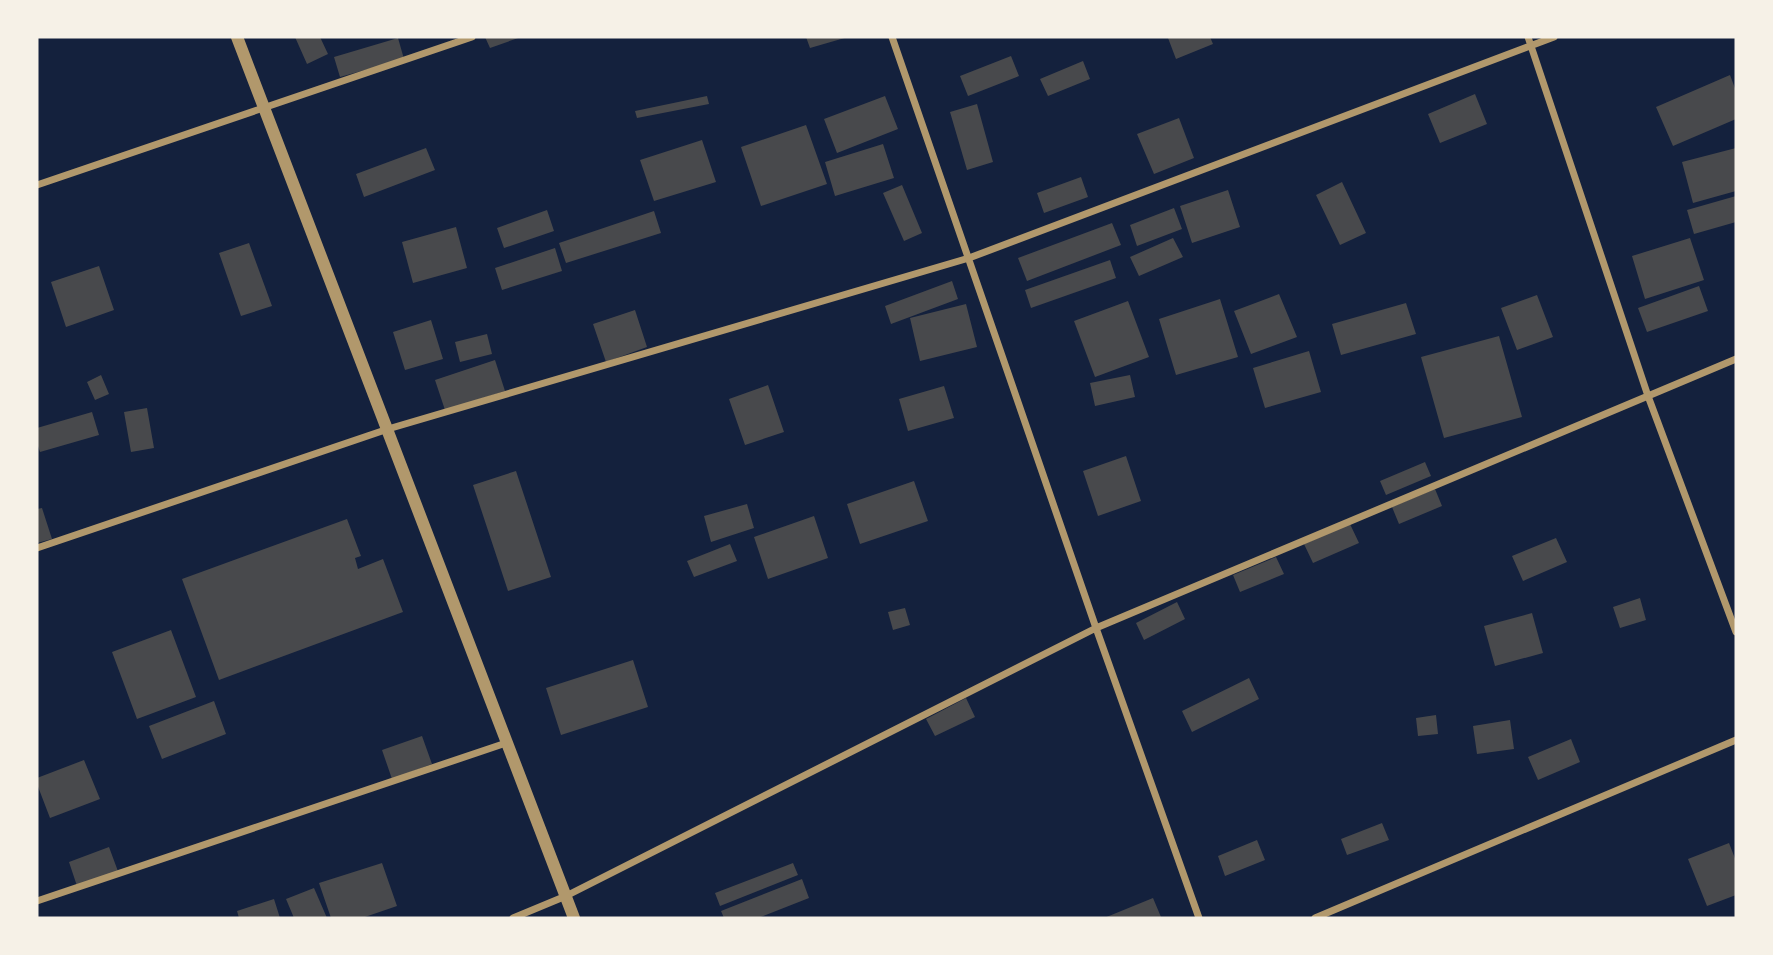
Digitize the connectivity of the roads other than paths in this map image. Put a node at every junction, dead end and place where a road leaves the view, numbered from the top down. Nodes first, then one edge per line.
1 (237, 37) edge
2 (472, 37) edge
3 (892, 37) edge
4 (1528, 37) edge
5 (1554, 37) edge
6 (1531, 46) junction
7 (264, 109) junction
8 (37, 185) edge
9 (969, 258) junction
10 (1736, 359) edge
11 (1648, 396) junction
12 (388, 429) junction
13 (37, 548) edge
14 (1096, 628) junction
15 (1736, 632) edge
16 (1736, 740) edge
17 (506, 743) junction
18 (566, 896) junction
19 (37, 901) edge
20 (513, 918) edge
21 (574, 918) edge
22 (1199, 918) edge
23 (1315, 918) edge

1 - 7 street
2 - 7 street
3 - 9 street
4 - 6 street
5 - 6 street
6 - 9 street
6 - 11 street
7 - 8 street
7 - 12 street
9 - 12 street
9 - 14 street
10 - 11 street
11 - 14 street
11 - 15 street
12 - 13 street
12 - 17 street
14 - 18 street
14 - 22 street
16 - 23 street
17 - 18 street
17 - 19 street
18 - 20 street
18 - 21 street

